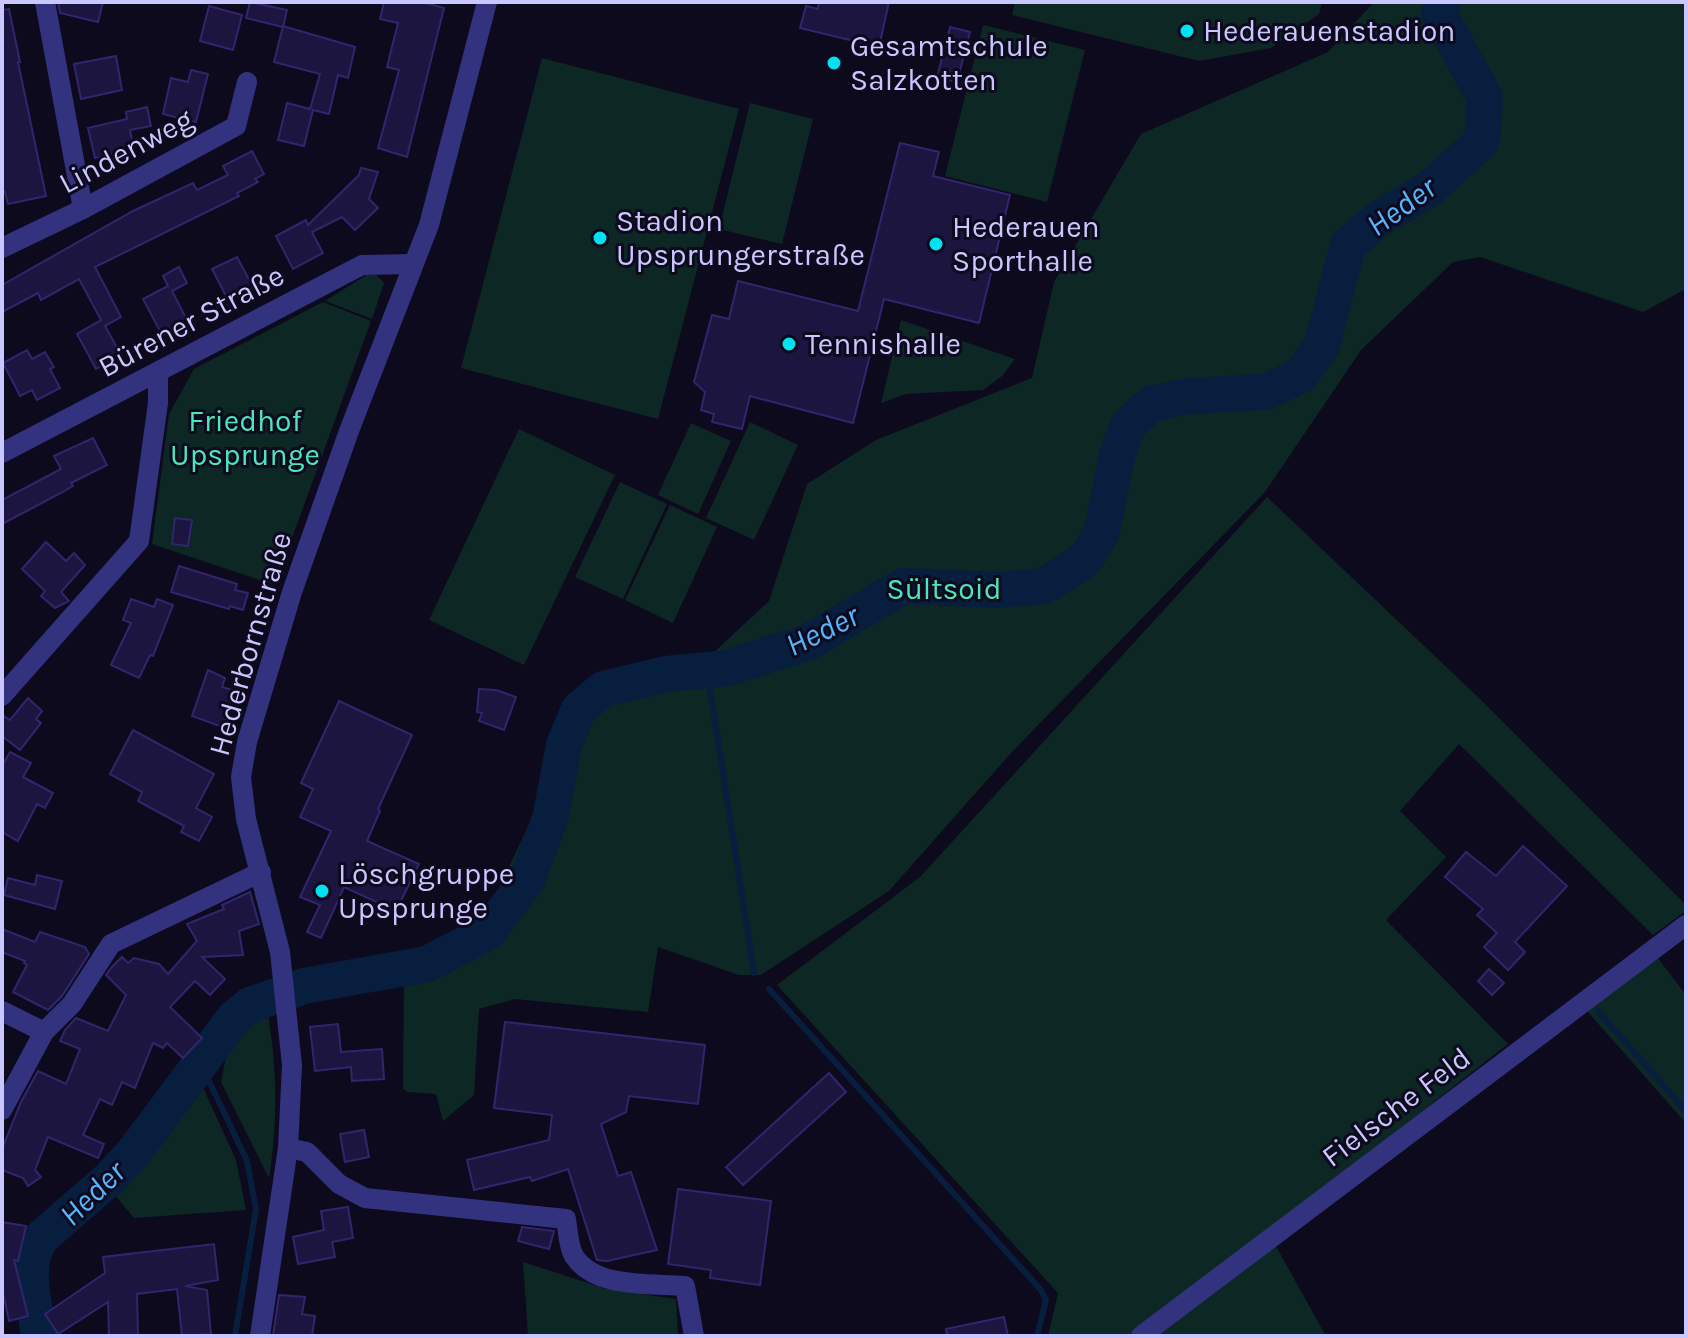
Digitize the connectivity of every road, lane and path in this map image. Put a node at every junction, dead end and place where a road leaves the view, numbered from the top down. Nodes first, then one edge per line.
1 (45, 2) edge
2 (487, 2) edge
3 (247, 82) dead end
4 (83, 209) junction
5 (2, 248) edge
6 (412, 264) junction
7 (158, 373) junction
8 (3, 451) edge
9 (2, 696) edge
10 (261, 872) junction
11 (1686, 925) edge
12 (2, 1011) edge
13 (44, 1032) junction
14 (2, 1110) edge
15 (288, 1148) junction
16 (260, 1336) edge
17 (694, 1336) edge
18 (1141, 1336) edge

1 - 4 street
2 - 6 street, Hederbornstraße
3 - 4 street, Lindenweg
4 - 5 street, Lindenweg
6 - 7 street, Bürener Straße
6 - 10 street, Hederbornstraße
7 - 8 street, Bürener Straße
7 - 9 street
10 - 13 street
10 - 15 street, Hederbornstraße
11 - 18 street, Fielsche Feld
12 - 13 street
13 - 14 street
15 - 16 street, Hederbornstraße
15 - 17 street

